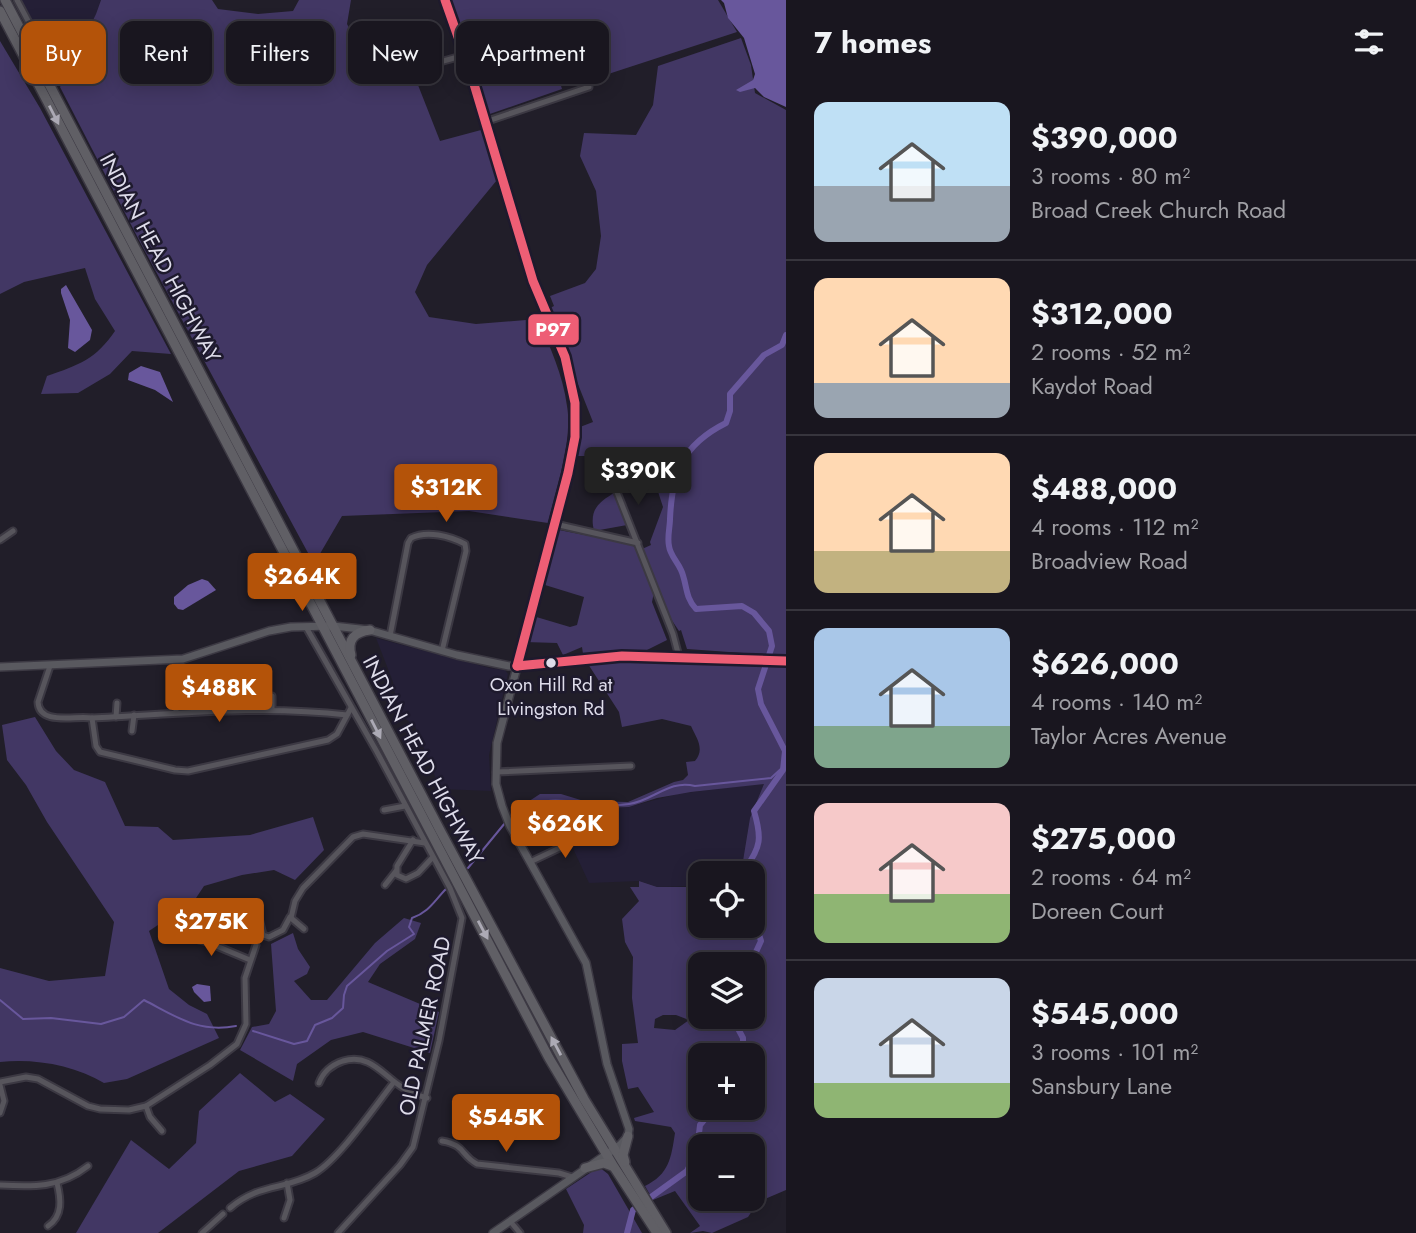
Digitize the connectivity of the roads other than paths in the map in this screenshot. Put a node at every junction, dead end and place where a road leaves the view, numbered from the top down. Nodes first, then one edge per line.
1 (5, 0) edge
2 (17, 0) edge
3 (445, 0) edge
4 (0, 11) edge
5 (28, 21) edge
6 (456, 30) edge
7 (474, 84) edge
8 (589, 87) dead end
9 (485, 122) junction
10 (611, 477) dead end
11 (555, 524) junction
12 (13, 531) dead end
13 (0, 540) edge
14 (638, 542) junction
15 (322, 626) junction
16 (333, 626) junction
17 (306, 627) junction
18 (370, 630) junction
19 (390, 636) junction
20 (442, 650) junction
21 (679, 657) junction
22 (782, 661) edge
23 (50, 666) junction
24 (517, 666) junction
25 (0, 667) edge
26 (356, 670) junction
27 (272, 696) dead end
28 (176, 698) dead end
29 (161, 702) dead end
30 (117, 703) dead end
31 (351, 708) junction
32 (272, 709) junction
33 (161, 712) junction
34 (176, 712) junction
35 (134, 715) junction
36 (347, 715) junction
37 (116, 717) junction
38 (92, 718) junction
39 (132, 731) dead end
40 (631, 766) dead end
41 (496, 772) junction
42 (405, 806) junction
43 (384, 810) dead end
44 (590, 834) dead end
45 (413, 840) junction
46 (425, 843) junction
47 (433, 857) junction
48 (530, 862) junction
49 (396, 871) junction
50 (385, 885) dead end
51 (291, 915) junction
52 (259, 918) dead end
53 (304, 929) dead end
54 (178, 935) dead end
55 (256, 945) dead end
56 (250, 960) junction
57 (394, 1082) junction
58 (0, 1083) edge
59 (318, 1083) dead end
60 (427, 1098) junction
61 (146, 1107) junction
62 (0, 1113) edge
63 (162, 1131) dead end
64 (628, 1136) junction
65 (442, 1141) dead end
66 (609, 1151) junction
67 (88, 1166) dead end
68 (614, 1167) junction
69 (585, 1168) junction
70 (572, 1177) junction
71 (631, 1177) junction
72 (57, 1183) junction
73 (287, 1183) junction
74 (0, 1185) edge
75 (640, 1199) junction
76 (230, 1208) dead end
77 (646, 1209) junction
78 (223, 1214) dead end
79 (284, 1218) dead end
80 (510, 1221) junction
81 (211, 1225) junction
82 (48, 1226) dead end
83 (202, 1233) edge
84 (218, 1233) edge
85 (338, 1233) edge
86 (492, 1233) edge
87 (520, 1233) edge
88 (657, 1233) edge
89 (666, 1233) edge

1 - 16 highway, INDIAN HEAD HIGHWAY
2 - 5 street
3 - 6 main road
4 -> 15 highway, INDIAN HEAD HIGHWAY
7 - 9 main road
8 - 9 street
9 - 11 main road
10 - 14 street
11 - 14 street
11 - 24 main road
12 - 13 street
14 - 21 street
15 - 16 main road
15 - 17 main road
15 -> 66 highway, INDIAN HEAD HIGHWAY
16 - 18 main road
16 - 26 highway, INDIAN HEAD HIGHWAY
17 - 23 main road
17 - 31 street, OLD PALMER ROAD
18 - 19 main road
18 - 26 highway
19 - 20 main road
19 - 20 street
20 - 24 main road
21 - 22 main road
21 - 24 main road
23 - 25 main road
23 - 38 street
24 - 41 main road
66 -> 26 highway, INDIAN HEAD HIGHWAY
27 - 32 street
28 - 34 street
29 - 33 street
30 - 37 street
31 - 36 street
31 - 42 street, OLD PALMER ROAD
32 - 34 street
32 - 36 street
33 - 34 street
33 - 35 street
35 - 37 street
35 - 39 street
36 - 38 street
37 - 38 street
40 - 41 street
41 - 48 main road
42 - 43 street
42 - 46 street, OLD PALMER ROAD
44 - 48 street
45 - 46 street
45 - 49 street
45 - 51 street
46 - 47 street, OLD PALMER ROAD
47 - 49 street
47 - 60 street, OLD PALMER ROAD
48 - 64 main road
49 - 50 street
51 - 52 street
51 - 53 street
54 - 56 street
55 - 56 street
56 - 61 street
57 - 59 street
57 - 60 street
57 - 73 street
58 - 61 street
58 - 62 street
60 - 85 street, OLD PALMER ROAD
61 - 63 street
64 - 66 main road
64 - 71 highway
65 - 70 street
66 - 68 highway, INDIAN HEAD HIGHWAY
66 - 69 main road
66 - 71 highway, INDIAN HEAD HIGHWAY
67 - 72 street
68 - 69 highway
68 - 75 highway, INDIAN HEAD HIGHWAY
69 - 70 main road
70 - 80 main road
71 - 75 highway, INDIAN HEAD HIGHWAY
72 - 74 street
72 - 82 street
73 - 76 street
73 - 79 street
75 - 77 highway, INDIAN HEAD HIGHWAY
77 - 88 highway, INDIAN HEAD HIGHWAY
77 - 89 highway, INDIAN HEAD HIGHWAY
78 - 81 street
80 - 86 main road
80 - 87 street
81 - 83 street
81 - 84 street

